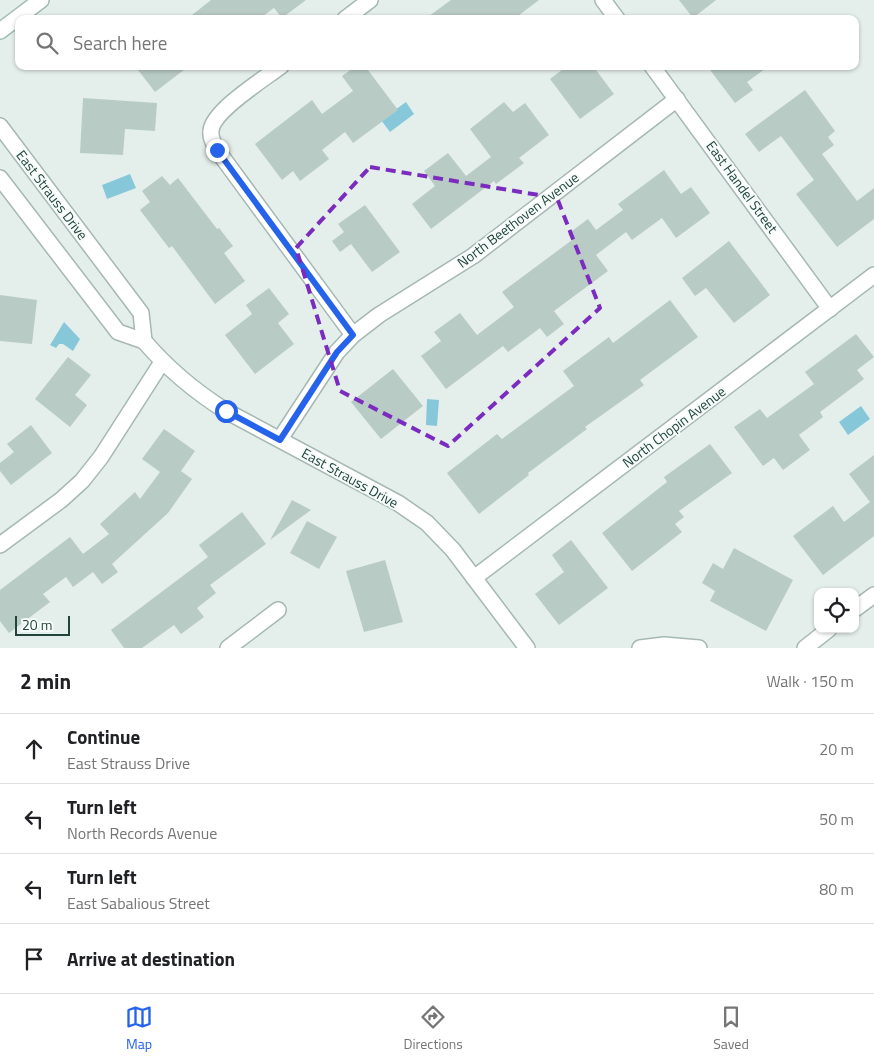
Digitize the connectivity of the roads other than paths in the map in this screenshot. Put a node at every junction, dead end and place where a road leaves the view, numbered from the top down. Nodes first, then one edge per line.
1 (41, 0) edge
2 (370, 0) edge
3 (602, 0) edge
4 (21, 15) edge
5 (350, 15) edge
6 (614, 15) edge
7 (15, 20) edge
8 (0, 31) edge
9 (276, 70) edge
10 (655, 70) edge
11 (677, 99) junction
12 (0, 126) edge
13 (0, 178) edge
14 (874, 275) edge
15 (830, 309) junction
16 (353, 335) junction
17 (144, 341) junction
18 (162, 362) junction
19 (280, 440) junction
20 (0, 545) edge
21 (474, 578) junction
22 (874, 594) edge
23 (859, 606) edge
24 (278, 610) dead end
25 (824, 633) edge
26 (228, 648) edge
27 (527, 648) edge
28 (640, 648) edge
29 (699, 648) edge
30 (805, 648) edge

1 - 4 street
2 - 5 street
3 - 6 street
7 - 8 street
9 - 16 street
10 - 11 street, East Handel Street
11 - 15 street, East Handel Street
11 - 16 street, North Beethoven Avenue
12 - 17 street, East Strauss Drive
13 - 17 street
14 - 15 street, North Chopin Avenue
15 - 21 street, North Chopin Avenue
16 - 19 street, North Beethoven Avenue
17 - 18 street, East Strauss Drive
18 - 19 street, East Strauss Drive
18 - 20 street
19 - 21 street, East Strauss Drive
21 - 27 street, East Strauss Drive
22 - 23 street
24 - 26 street
25 - 30 street
28 - 29 street

